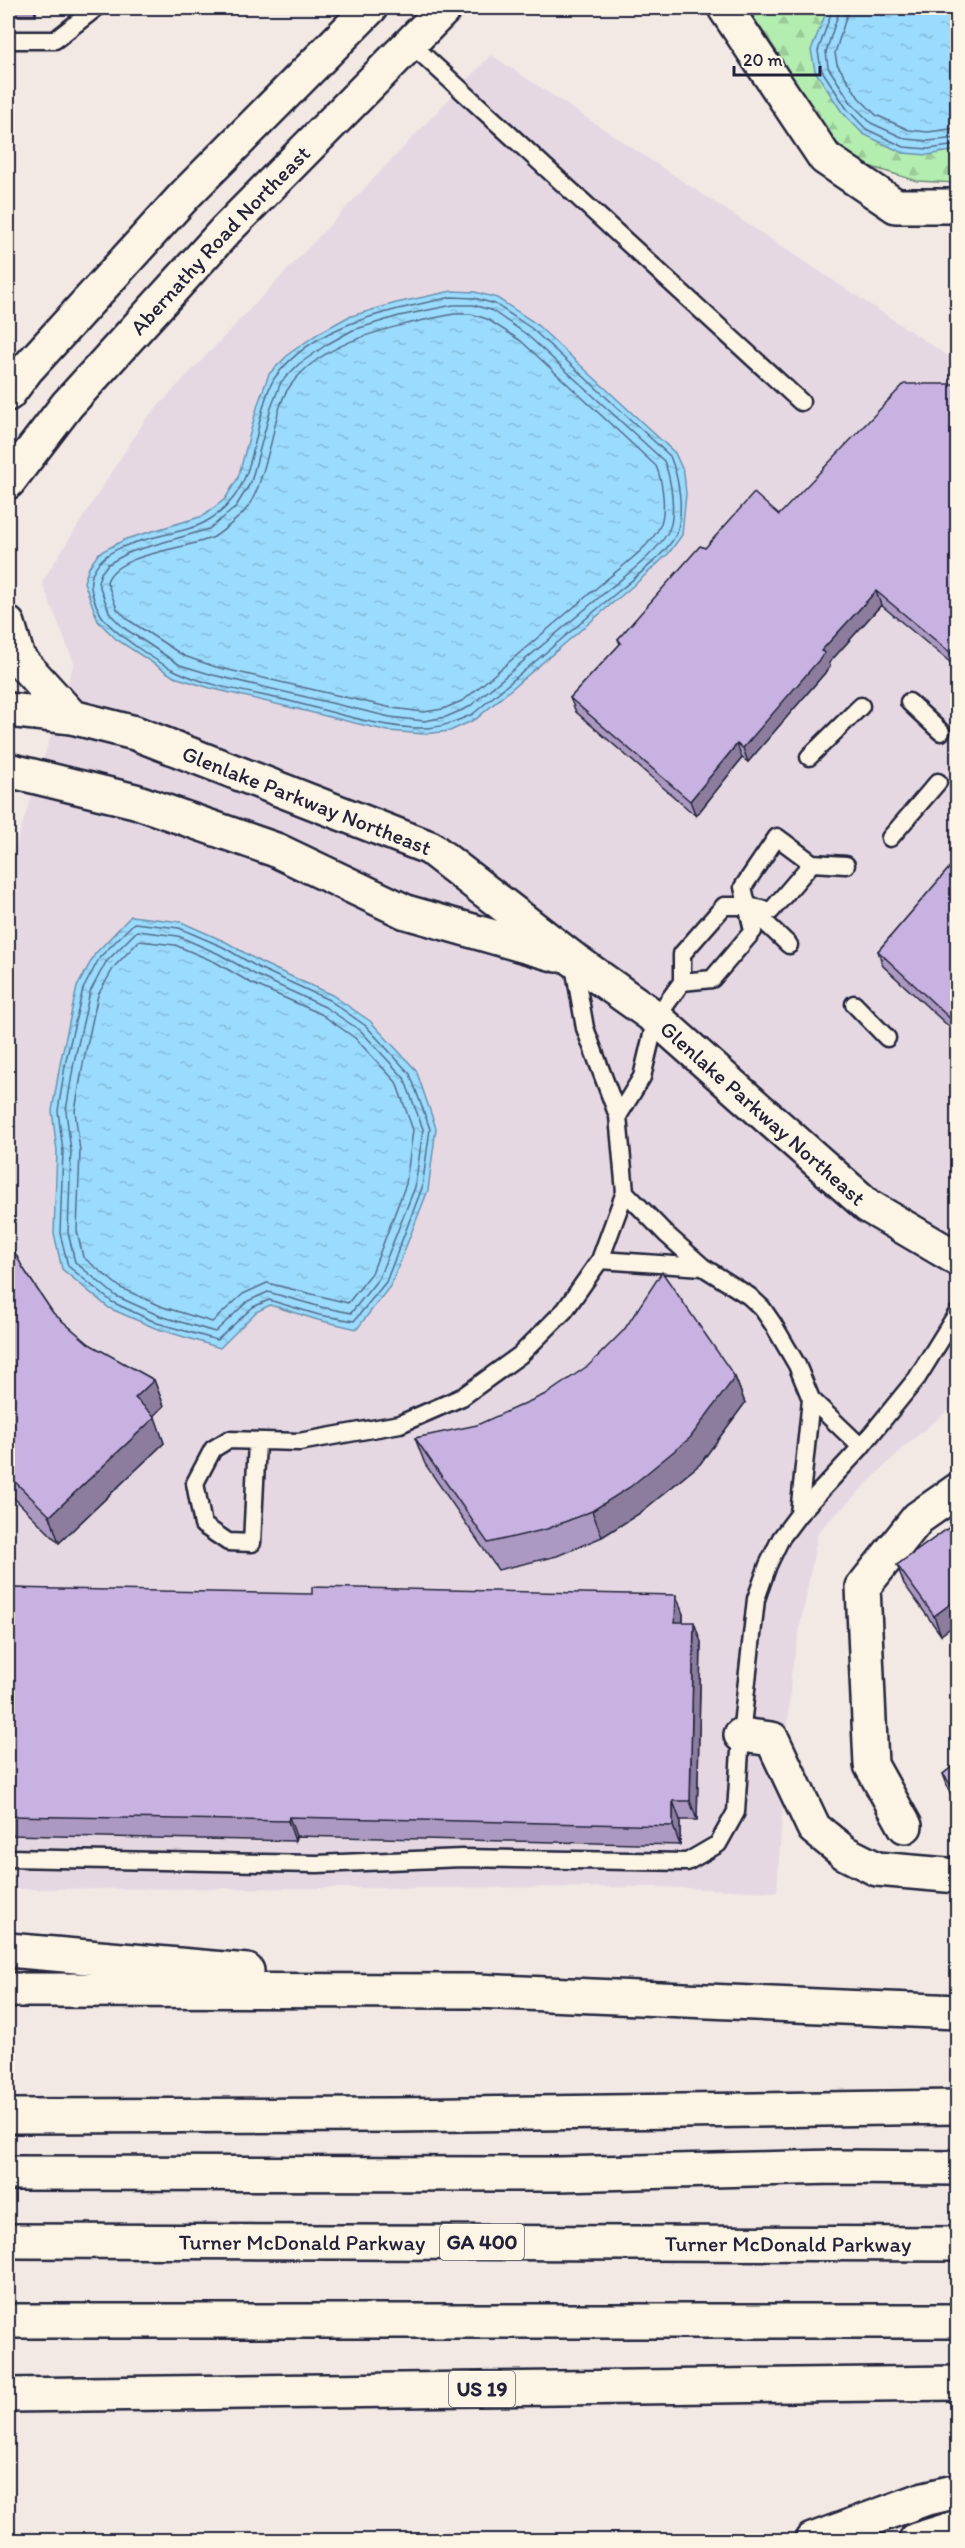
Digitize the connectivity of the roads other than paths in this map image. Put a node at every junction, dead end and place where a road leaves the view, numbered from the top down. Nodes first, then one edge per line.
1 (96, 8) edge
2 (370, 8) edge
3 (445, 8) edge
4 (725, 8) edge
5 (8, 40) edge
6 (410, 43) junction
7 (957, 206) edge
8 (8, 394) edge
9 (801, 402) dead end
10 (8, 482) edge
11 (8, 624) edge
12 (909, 702) dead end
13 (861, 706) dead end
14 (8, 710) edge
15 (72, 717) junction
16 (941, 732) dead end
17 (808, 757) dead end
18 (8, 771) edge
19 (938, 782) dead end
20 (890, 838) dead end
21 (812, 863) junction
22 (846, 865) dead end
23 (748, 906) junction
24 (789, 945) dead end
25 (573, 959) junction
26 (682, 982) junction
27 (854, 1004) dead end
28 (656, 1018) junction
29 (887, 1038) dead end
30 (618, 1116) junction
31 (625, 1192) junction
32 (957, 1259) edge
33 (600, 1260) junction
34 (703, 1267) junction
35 (957, 1312) edge
36 (811, 1399) junction
37 (256, 1442) junction
38 (861, 1447) junction
39 (957, 1490) edge
40 (799, 1514) junction
41 (741, 1735) junction
42 (905, 1826) dead end
43 (8, 1858) edge
44 (957, 1876) edge
45 (8, 1950) edge
46 (8, 1990) edge
47 (476, 1991) junction
48 (957, 2012) edge
49 (957, 2107) edge
50 (8, 2116) edge
51 (957, 2168) edge
52 (8, 2173) edge
53 (8, 2241) edge
54 (957, 2244) edge
55 (8, 2321) edge
56 (957, 2321) edge
57 (957, 2383) edge
58 (8, 2395) edge
59 (957, 2491) edge
60 (957, 2527) edge
61 (812, 2541) edge
62 (916, 2541) edge

1 - 5 lane
2 - 8 main road
3 - 6 main road, Abernathy Road Northeast
4 - 7 main road
6 - 9 lane
6 - 10 main road, Abernathy Road Northeast
11 - 15 main road
12 - 16 lane
13 - 17 lane
14 - 15 main road, Glenlake Parkway Northeast
15 - 25 main road, Glenlake Parkway Northeast
18 - 25 main road, Glenlake Parkway Northeast
19 - 20 lane
21 - 22 lane
21 - 23 lane
21 - 23 lane
23 - 24 lane
23 - 26 lane
23 - 26 lane
25 - 28 main road, Glenlake Parkway Northeast
25 - 30 lane
26 - 28 lane
27 - 29 lane
28 - 30 lane
28 - 32 main road, Glenlake Parkway Northeast
30 - 31 lane
31 - 33 lane
31 - 34 lane
33 - 34 lane
33 - 37 lane
34 - 36 lane
35 - 38 lane
36 - 38 lane
36 - 40 lane
37 - 37 lane
38 - 40 lane
39 - 42 main road
40 - 41 lane
41 - 43 lane
41 - 44 main road
45 - 47 main road
46 - 47 main road
47 - 48 main road
49 - 50 main road
51 - 52 main road
53 - 54 main road, Turner McDonald Parkway / GA 400
55 - 56 main road
57 - 58 main road, US 19
59 - 61 main road
60 - 62 main road

